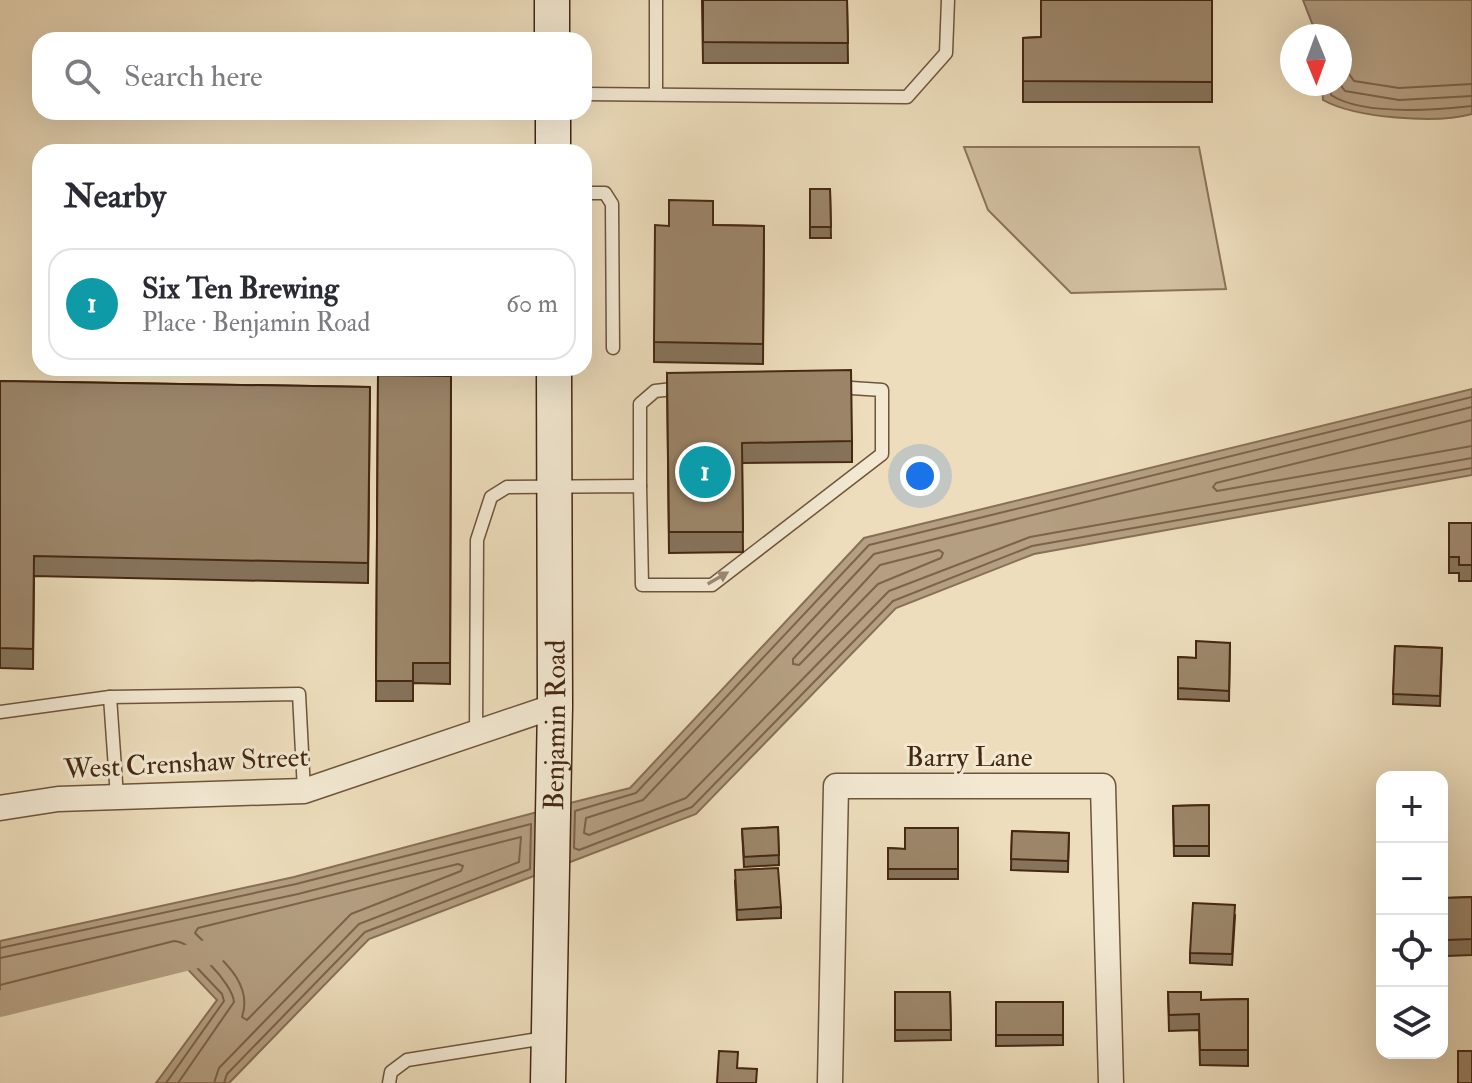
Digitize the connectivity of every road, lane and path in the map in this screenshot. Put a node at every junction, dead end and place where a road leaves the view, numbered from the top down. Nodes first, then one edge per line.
1 (552, 0) edge
2 (656, 0) edge
3 (948, 0) edge
4 (552, 32) edge
5 (592, 94) edge
6 (656, 94) junction
7 (553, 120) edge
8 (553, 144) edge
9 (592, 193) edge
10 (613, 348) dead end
11 (554, 376) edge
12 (819, 386) edge
13 (690, 387) edge
14 (554, 484) junction
15 (640, 486) junction
16 (110, 697) junction
17 (555, 706) junction
18 (0, 712) edge
19 (476, 733) junction
20 (304, 791) junction
21 (117, 797) junction
22 (0, 808) edge
23 (549, 1037) junction
24 (389, 1083) edge
25 (548, 1083) edge
26 (830, 1083) edge
27 (1111, 1083) edge

1 - 4 street
2 - 6 lane
3 - 6 lane
5 - 6 lane
7 - 8 street
9 - 10 lane
11 - 14 street, Benjamin Road
15 -> 12 lane
13 - 15 lane
14 - 15 lane
14 - 17 street, Benjamin Road
14 - 19 lane
16 - 18 lane
16 - 20 lane
16 - 21 lane
17 - 19 street, West Crenshaw Street
17 - 23 street, Benjamin Road
19 - 20 street, West Crenshaw Street
20 - 21 street, West Crenshaw Street
21 - 22 street, West Crenshaw Street
23 - 24 lane
23 - 25 street, Benjamin Road
26 - 27 street, Barry Lane

